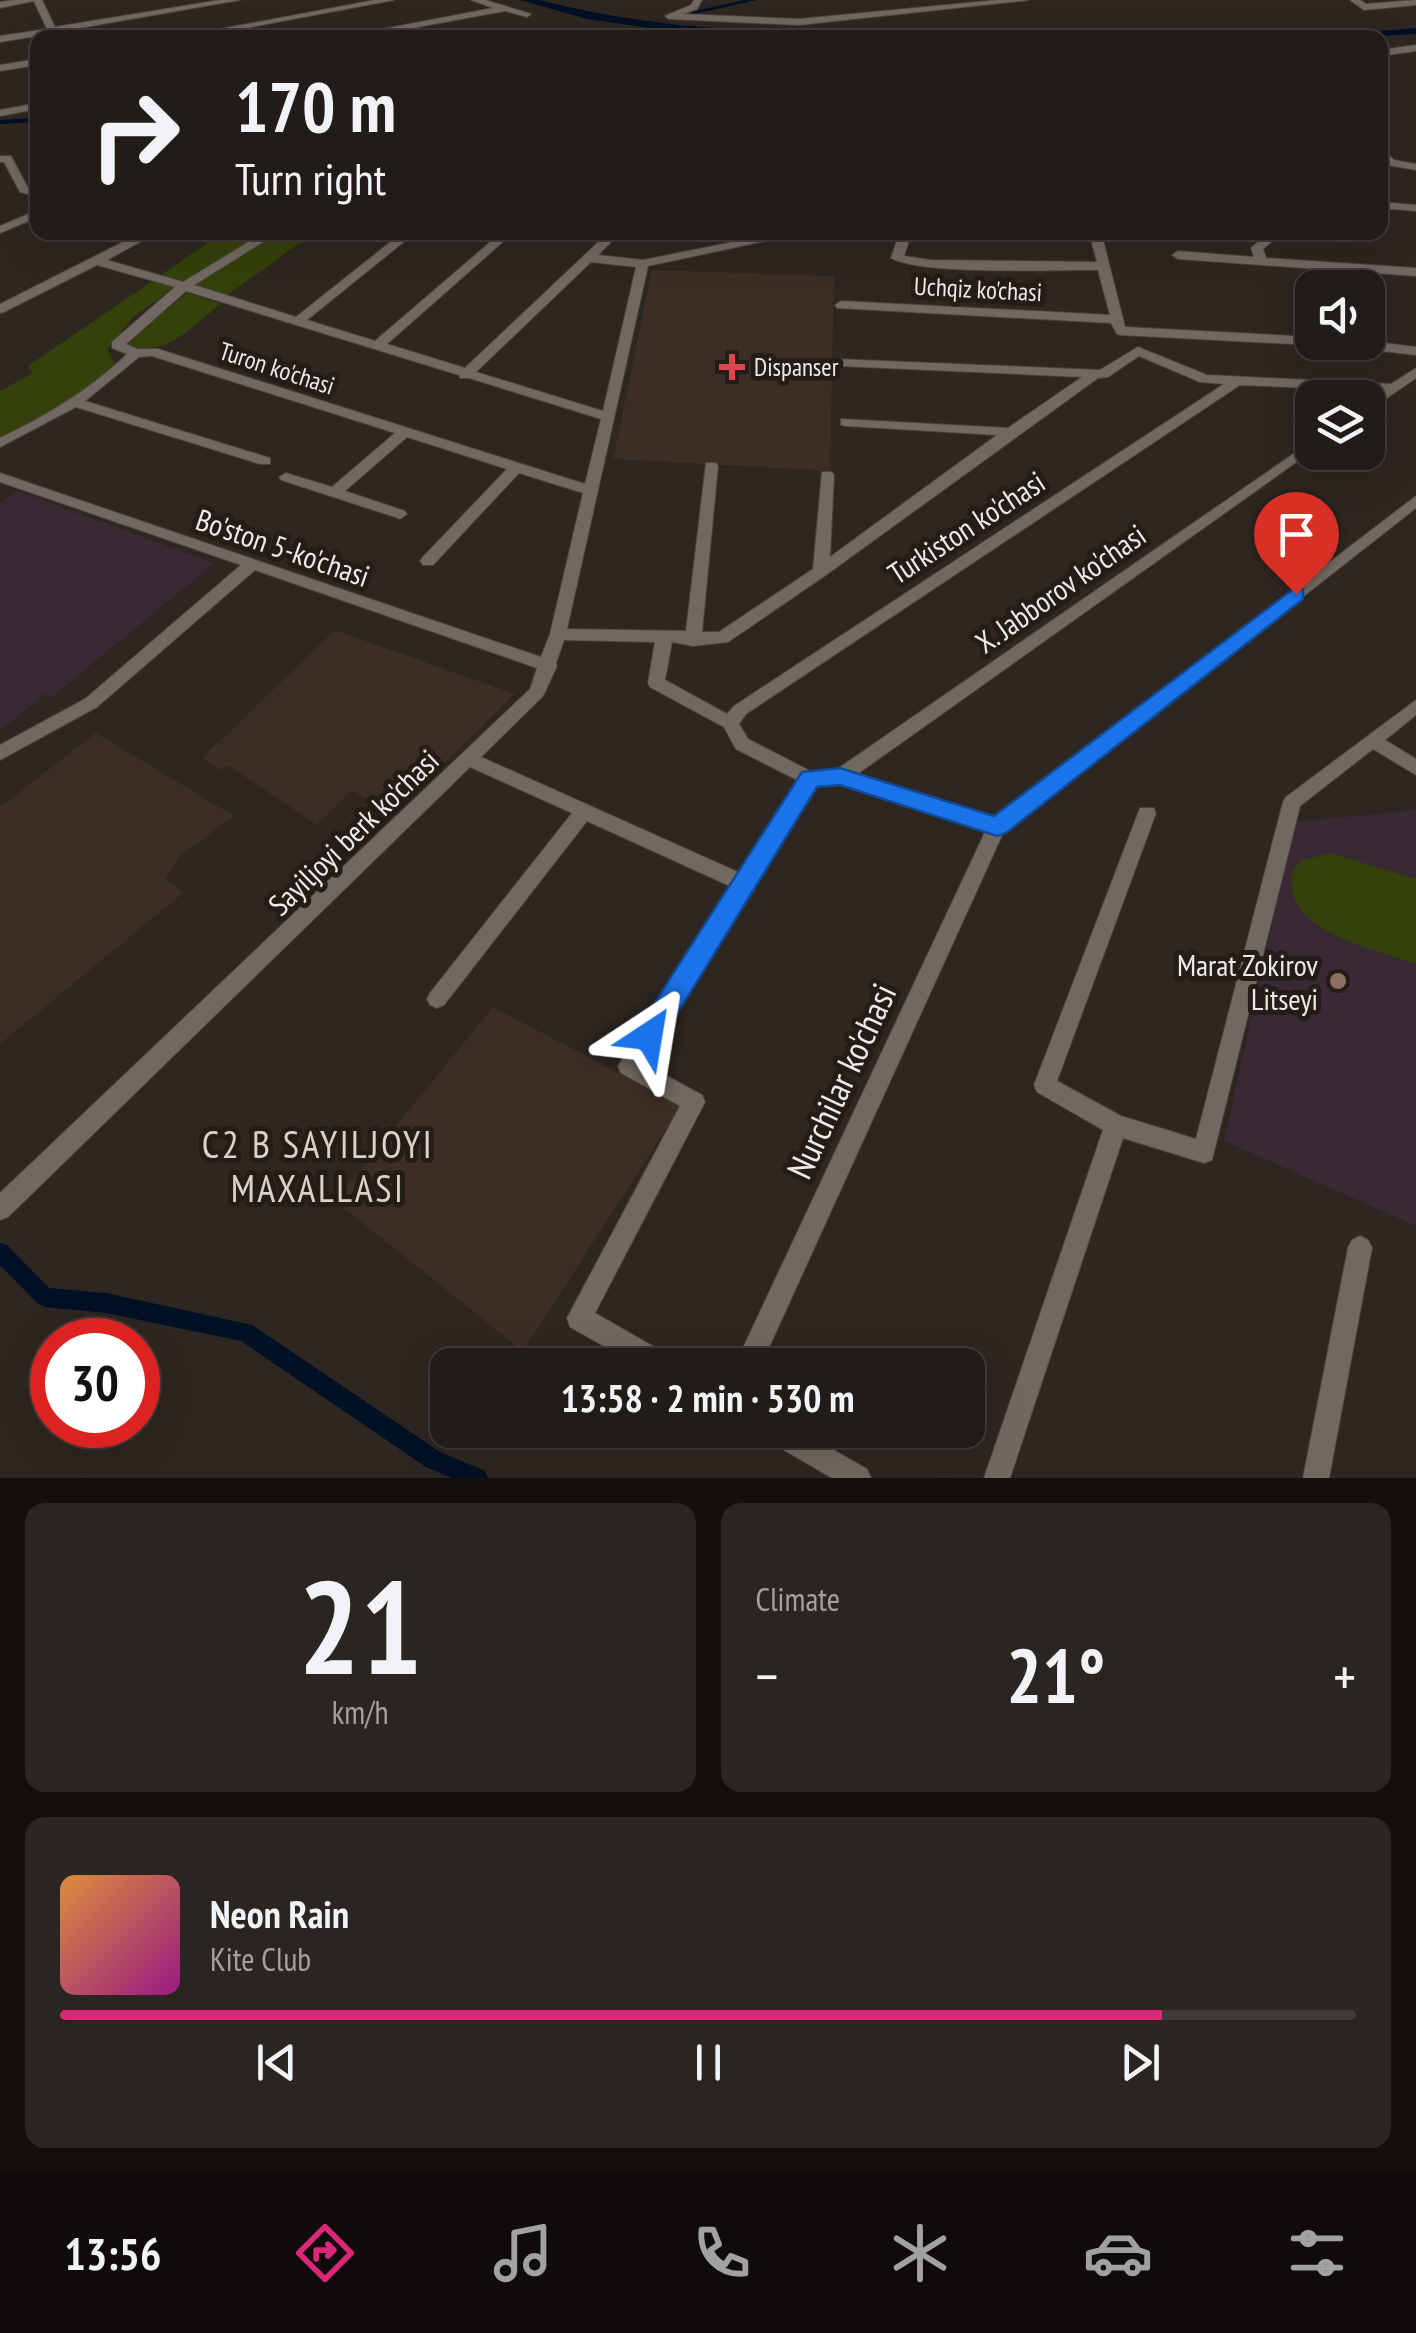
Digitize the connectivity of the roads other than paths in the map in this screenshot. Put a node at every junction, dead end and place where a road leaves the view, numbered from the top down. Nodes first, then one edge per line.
1 (30, 0) edge
2 (38, 0) edge
3 (236, 0) edge
4 (390, 0) edge
5 (476, 0) edge
6 (698, 0) edge
7 (1024, 0) edge
8 (1354, 0) edge
9 (1416, 2) edge
10 (0, 5) edge
11 (505, 8) junction
12 (527, 14) dead end
13 (52, 30) edge
14 (75, 30) edge
15 (221, 30) edge
16 (384, 30) edge
17 (30, 36) edge
18 (0, 39) edge
19 (1416, 48) edge
20 (1388, 52) edge
21 (30, 63) edge
22 (0, 68) edge
23 (30, 107) edge
24 (0, 113) edge
25 (0, 142) edge
26 (4, 158) edge
27 (1388, 158) edge
28 (1416, 167) edge
29 (30, 187) edge
30 (24, 190) junction
31 (30, 192) edge
32 (1388, 206) edge
33 (1416, 208) edge
34 (30, 217) edge
35 (0, 230) edge
36 (138, 240) edge
37 (261, 240) edge
38 (401, 240) edge
39 (501, 240) edge
40 (607, 240) edge
41 (764, 240) edge
42 (903, 240) edge
43 (1097, 240) edge
44 (1268, 240) edge
45 (1178, 255) dead end
46 (588, 258) junction
47 (1260, 260) junction
48 (98, 261) junction
49 (643, 264) junction
50 (1102, 266) junction
51 (1416, 272) edge
52 (184, 286) junction
53 (841, 305) dead end
54 (0, 310) edge
55 (297, 322) junction
56 (1117, 325) junction
57 (1295, 340) edge
58 (376, 347) junction
59 (1385, 347) edge
60 (1138, 351) junction
61 (1416, 351) edge
62 (135, 353) junction
63 (840, 362) dead end
64 (1416, 372) edge
65 (1096, 374) junction
66 (465, 375) junction
67 (1237, 381) junction
68 (1394, 388) junction
69 (1385, 394) edge
70 (76, 402) junction
71 (606, 416) junction
72 (846, 422) dead end
73 (404, 432) junction
74 (1011, 432) junction
75 (0, 443) edge
76 (1295, 457) edge
77 (266, 461) dead end
78 (711, 466) dead end
79 (516, 468) junction
80 (827, 474) dead end
81 (0, 477) edge
82 (286, 477) dead end
83 (590, 490) junction
84 (334, 493) junction
85 (1416, 500) edge
86 (400, 514) dead end
87 (428, 560) dead end
88 (251, 565) junction
89 (820, 571) junction
90 (558, 634) junction
91 (664, 639) junction
92 (694, 640) junction
93 (549, 666) junction
94 (1416, 706) edge
95 (730, 723) junction
96 (1374, 742) junction
97 (0, 753) edge
98 (469, 758) junction
99 (1416, 768) edge
100 (840, 776) junction
101 (810, 779) junction
102 (584, 811) junction
103 (1147, 814) dead end
104 (997, 826) junction
105 (746, 884) junction
106 (438, 999) dead end
107 (1116, 1125) junction
108 (0, 1209) edge
109 (1360, 1248) dead end
110 (631, 1348) edge
111 (756, 1348) edge
112 (806, 1448) edge
113 (858, 1478) edge
114 (998, 1478) edge
115 (1316, 1478) edge

1 - 10 street
2 - 13 street
3 - 14 street
4 - 15 street
5 - 11 street
6 - 7 street
8 - 9 street
11 - 12 street
11 - 16 street
17 - 18 street
19 - 20 street
21 - 22 street
23 - 24 street
25 - 26 street
26 - 30 street
27 - 28 street
29 - 30 street
30 - 31 street
32 - 33 street
34 - 35 street
36 - 48 street
37 - 52 street
38 - 55 street
39 - 58 street
40 - 46 street
41 - 49 street
42 - 50 street
43 - 50 street
44 - 47 street
45 - 47 street
46 - 49 street
46 - 66 street
47 - 51 street
48 - 52 street
48 - 54 street
49 - 71 street, Sayiljoyi berk ko'chasi
50 - 56 street
52 - 55 street
52 - 62 street
53 - 56 street, Uchqiz ko'chasi
55 - 58 street
56 - 57 street, Uchqiz ko'chasi
56 - 60 street
58 - 66 street
59 - 61 street
60 - 65 street
60 - 67 street
62 - 70 street
62 - 73 street, Turon ko'chasi
63 - 65 street
64 - 68 street
65 - 74 street
66 - 71 street
67 - 68 street
67 - 95 street, Turkiston ko'chasi
68 - 69 street
70 - 75 street
70 - 77 street
71 - 83 street, Sayiljoyi berk ko'chasi
72 - 74 street
73 - 79 street, Turon ko'chasi
73 - 84 street
74 - 89 street
76 - 100 street, X. Jabborov ko'chasi
78 - 92 street
79 - 83 street, Turon ko'chasi
79 - 87 street
80 - 89 street
81 - 88 street, Bo'ston 5-ko'chasi
82 - 84 street
83 - 90 street, Sayiljoyi berk ko'chasi
84 - 86 street
85 - 104 street
88 - 93 street, Bo'ston 5-ko'chasi
88 - 97 street
89 - 92 street
90 - 91 street
90 - 93 street, Sayiljoyi berk ko'chasi
91 - 92 street
91 - 95 street
93 - 98 street, Sayiljoyi berk ko'chasi
94 - 96 street
95 - 101 street
96 - 99 street
96 - 107 street
98 - 102 street
98 - 108 street, Sayiljoyi berk ko'chasi
100 - 101 street
100 - 104 street
101 - 105 street
102 - 105 street
102 - 106 street
103 - 107 street
104 - 111 street, Nurchilar ko'chasi
105 - 110 street
107 - 114 street
109 - 115 street
112 - 113 street

